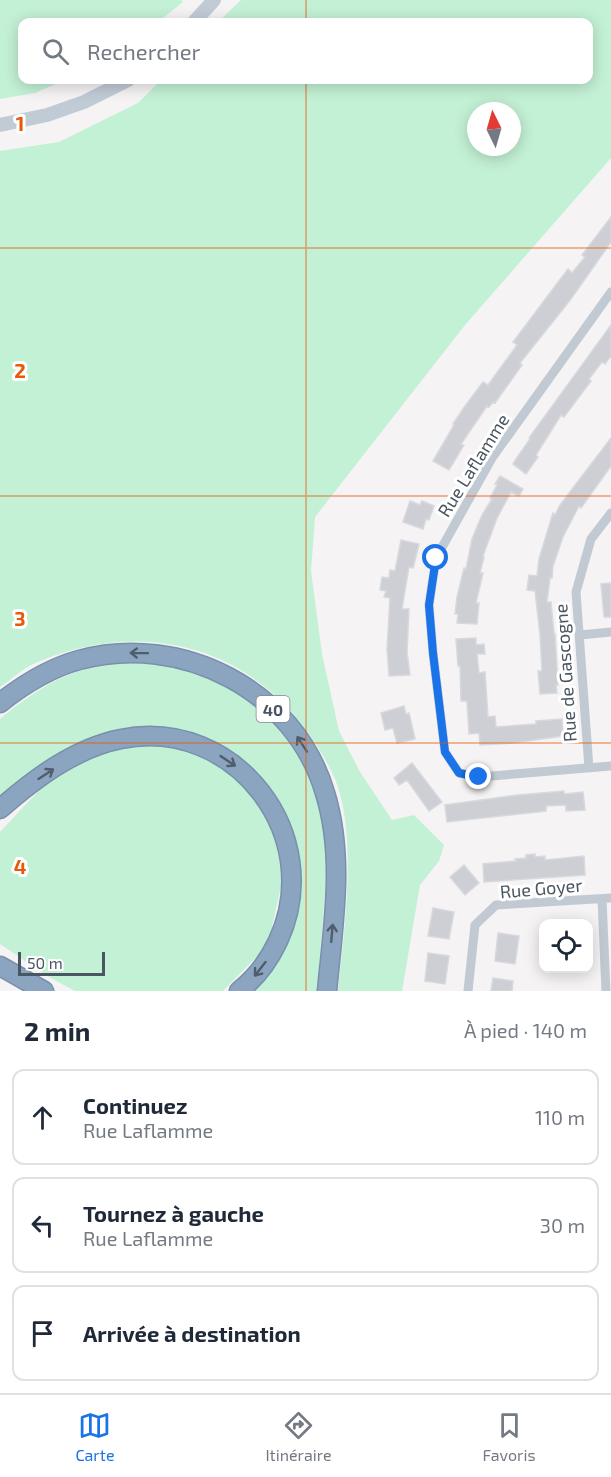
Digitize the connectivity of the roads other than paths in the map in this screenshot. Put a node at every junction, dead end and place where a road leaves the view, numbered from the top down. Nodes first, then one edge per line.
1 (214, 0) edge
2 (198, 18) edge
3 (120, 84) edge
4 (0, 124) edge
5 (611, 292) edge
6 (611, 513) edge
7 (611, 632) edge
8 (580, 635) junction
9 (0, 703) edge
10 (611, 766) edge
11 (589, 768) junction
12 (0, 810) edge
13 (607, 899) edge
14 (0, 966) edge
15 (0, 973) edge
16 (22, 991) edge
17 (44, 991) edge
18 (239, 991) edge
19 (327, 991) edge
20 (468, 991) edge
21 (606, 991) edge

1 - 2 main road
3 - 4 main road
5 - 11 street, Rue Laflamme
6 - 8 street, Rue de Gascogne
7 - 8 street
8 - 11 street, Rue de Gascogne
19 -> 9 highway, 40
10 - 11 street, Rue Laflamme
12 -> 18 highway
13 - 20 street, Rue Goyer
13 - 21 street
14 - 17 highway
15 - 16 highway

